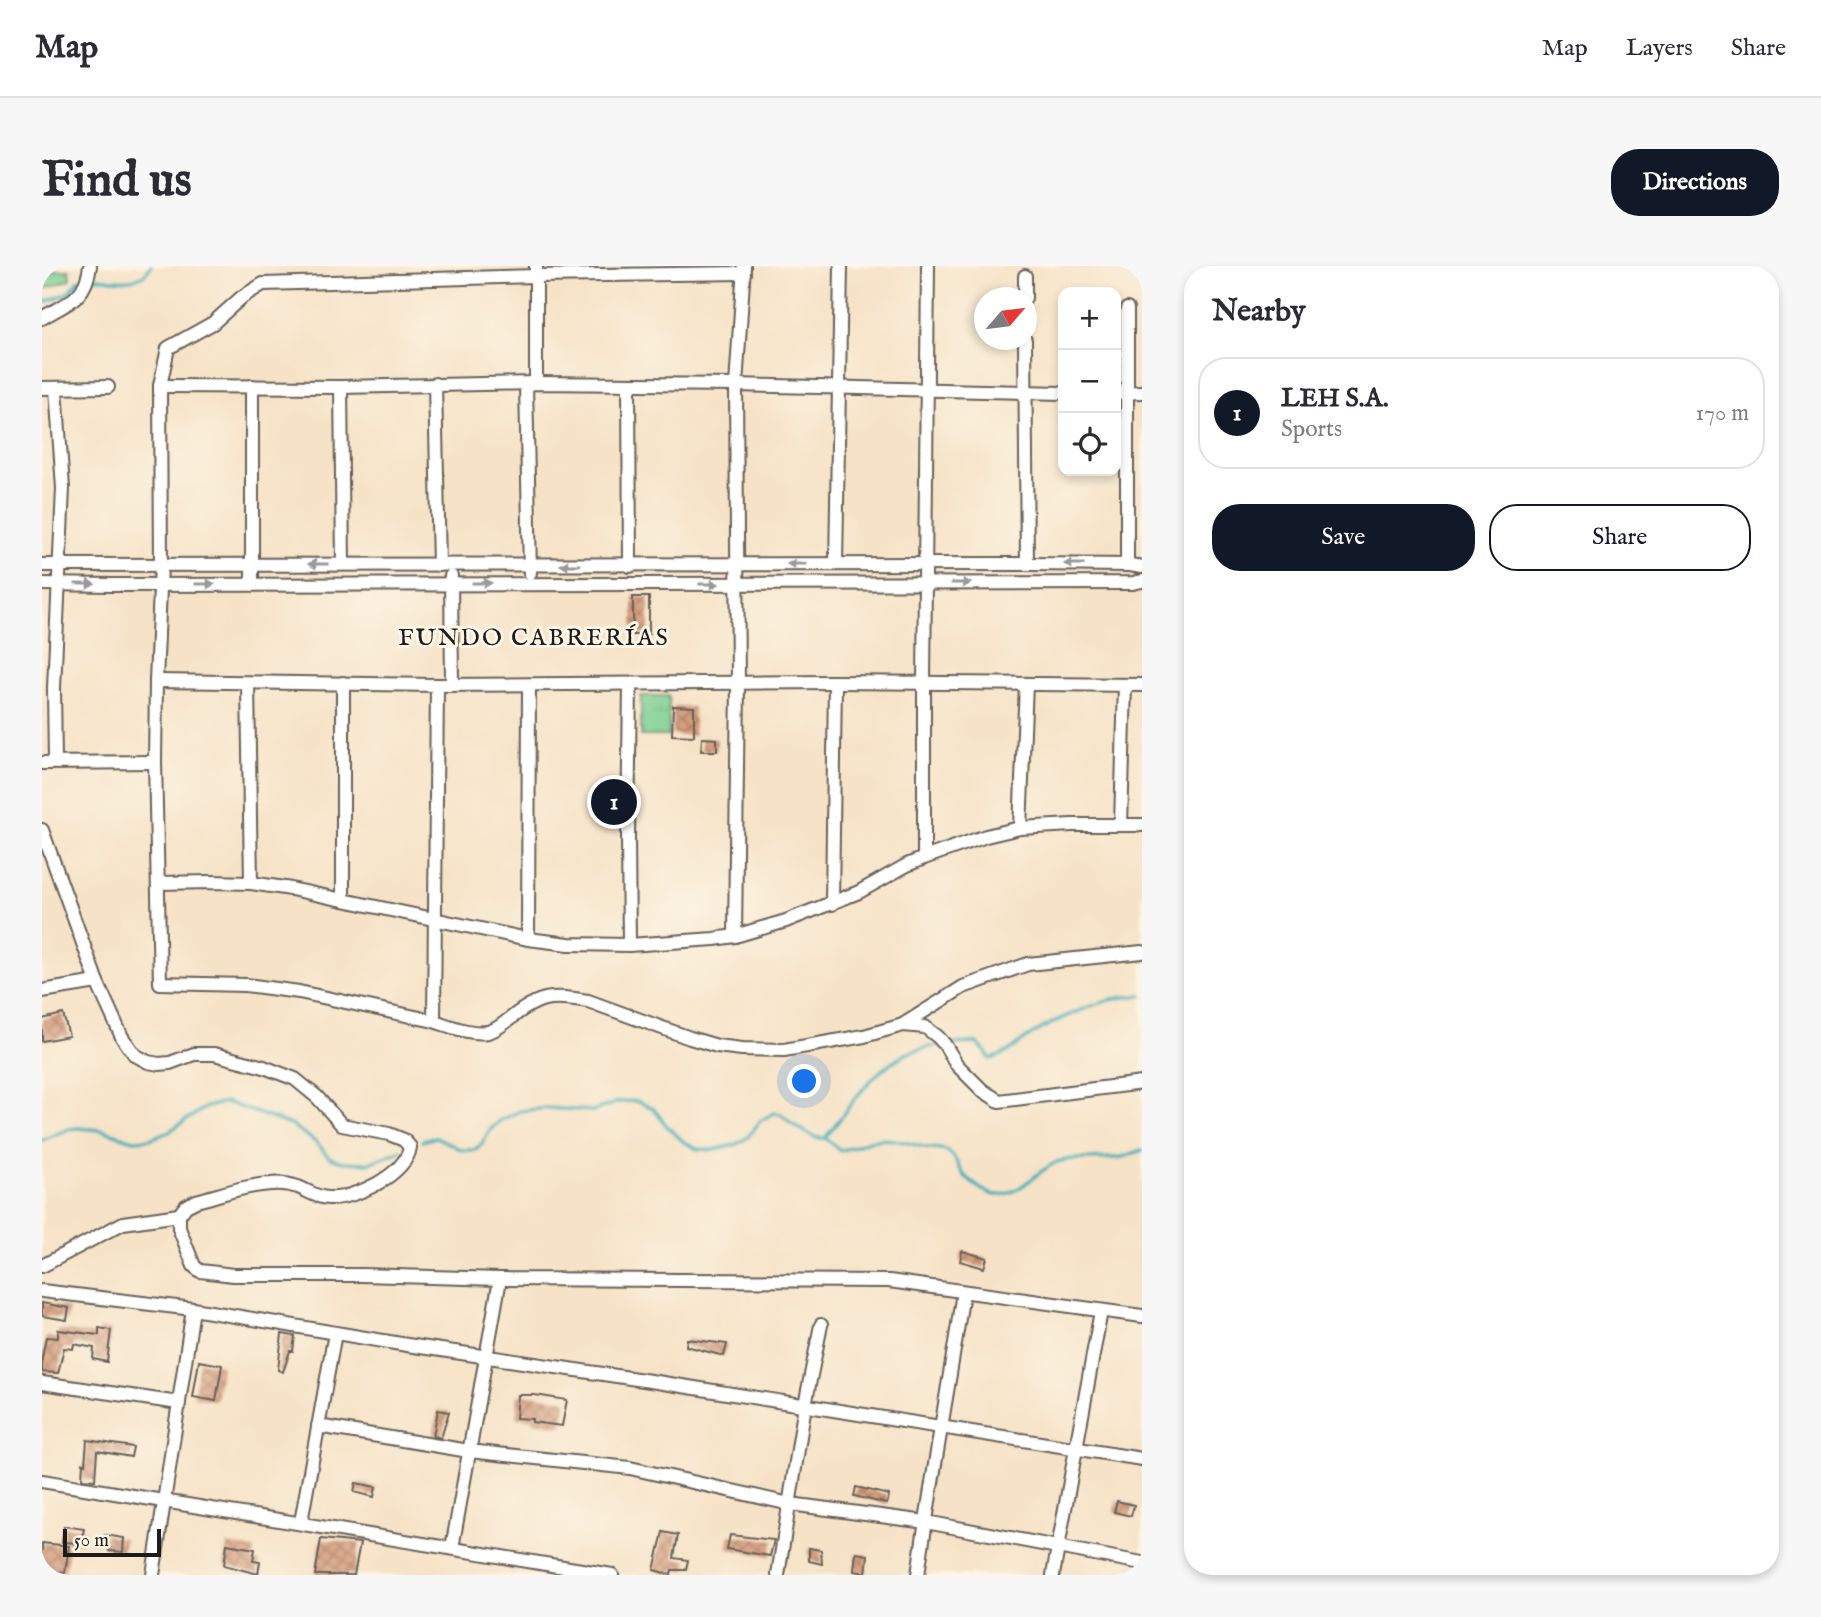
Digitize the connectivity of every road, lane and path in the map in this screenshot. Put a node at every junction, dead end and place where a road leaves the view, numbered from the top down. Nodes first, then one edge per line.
1 (90, 266) edge
2 (841, 266) edge
3 (928, 266) edge
4 (744, 270) edge
5 (536, 271) edge
6 (1025, 276) dead end
7 (1025, 287) edge
8 (1127, 309) dead end
9 (42, 318) edge
10 (1025, 350) edge
11 (531, 383) junction
12 (435, 384) junction
13 (629, 384) junction
14 (736, 385) junction
15 (160, 386) junction
16 (252, 386) junction
17 (108, 387) dead end
18 (341, 387) junction
19 (839, 387) junction
20 (42, 388) edge
21 (56, 388) junction
22 (927, 389) junction
23 (1026, 392) junction
24 (1121, 392) edge
25 (1142, 392) edge
26 (1058, 393) edge
27 (343, 564) junction
28 (738, 564) junction
29 (835, 564) junction
30 (1027, 564) junction
31 (42, 565) edge
32 (60, 565) junction
33 (161, 565) junction
34 (252, 565) junction
35 (445, 565) junction
36 (530, 565) junction
37 (925, 565) junction
38 (1127, 565) junction
39 (630, 566) junction
40 (1142, 567) edge
41 (1142, 581) edge
42 (451, 583) junction
43 (42, 584) edge
44 (58, 584) junction
45 (160, 584) junction
46 (252, 584) junction
47 (530, 584) junction
48 (738, 584) junction
49 (925, 584) junction
50 (156, 681) junction
51 (835, 682) junction
52 (248, 683) junction
53 (343, 683) junction
54 (924, 683) junction
55 (452, 684) junction
56 (738, 684) junction
57 (1026, 684) junction
58 (437, 685) junction
59 (530, 685) junction
60 (630, 685) junction
61 (1125, 685) junction
62 (1142, 685) edge
63 (49, 762) edge
64 (155, 762) junction
65 (1121, 825) junction
66 (1142, 825) edge
67 (1020, 828) junction
68 (42, 830) edge
69 (924, 858) junction
70 (49, 865) edge
71 (158, 883) junction
72 (251, 883) junction
73 (343, 899) junction
74 (832, 904) junction
75 (435, 919) junction
76 (735, 936) junction
77 (528, 939) junction
78 (629, 946) junction
79 (1142, 952) edge
80 (97, 982) junction
81 (42, 991) edge
82 (434, 1021) junction
83 (903, 1024) junction
84 (1142, 1083) edge
85 (178, 1215) junction
86 (42, 1265) edge
87 (500, 1279) junction
88 (42, 1291) edge
89 (963, 1292) junction
90 (193, 1309) junction
91 (1101, 1311) junction
92 (1142, 1317) edge
93 (821, 1325) dead end
94 (335, 1333) junction
95 (486, 1357) junction
96 (42, 1383) edge
97 (179, 1403) junction
98 (805, 1405) junction
99 (318, 1426) junction
100 (943, 1426) junction
101 (1075, 1447) junction
102 (469, 1451) junction
103 (1142, 1458) edge
104 (42, 1481) edge
105 (164, 1500) junction
106 (790, 1504) junction
107 (301, 1522) junction
108 (926, 1522) junction
109 (452, 1548) junction
110 (1058, 1548) junction
111 (1142, 1563) edge
112 (153, 1575) edge
113 (612, 1575) edge
114 (778, 1575) edge
115 (918, 1575) edge
116 (1054, 1575) edge

1 - 9 street
2 - 19 street
3 - 22 street
4 - 5 street
4 - 14 street
5 - 11 street
5 - 15 street
6 - 7 street
8 - 24 street
10 - 23 street
11 - 12 street
11 - 13 street
11 - 36 street
12 - 18 street
12 - 35 street
13 - 14 street
13 - 39 street
14 - 19 street
14 - 28 street
15 - 16 street
15 - 33 street
16 - 18 street
16 - 34 street
17 - 21 street
18 - 27 street
19 - 22 street
19 - 29 street
20 - 21 street
21 - 32 street
22 - 23 street
22 - 37 street
23 - 26 street
23 - 30 street
24 - 25 street
24 - 38 street
27 -> 34 street
27 - 35 street
29 -> 28 street
28 - 39 street
28 - 48 street
29 - 37 street
30 - 37 street
38 -> 30 street
31 - 32 street
32 - 33 street
32 - 44 street
33 - 34 street
33 - 45 street
34 - 46 street
35 - 36 street
35 - 42 street
39 -> 36 street
36 - 47 street
37 - 49 street
38 - 40 street
49 -> 41 street
42 - 46 street
42 -> 47 street
42 - 55 street
43 - 44 street
44 -> 45 street
44 - 63 street
45 -> 46 street
45 - 50 street
47 -> 48 street
48 - 49 street
48 - 56 street
49 - 54 street
50 - 52 street
50 - 64 street
51 - 54 street
51 - 56 street
51 - 74 street
52 - 53 street
52 - 72 street
53 - 58 street
53 - 73 street
54 - 57 street
54 - 69 street
55 - 58 street
55 - 59 street
56 - 60 street
56 - 76 street
57 - 61 street
57 - 67 street
58 - 75 street
59 - 60 street
59 - 77 street
60 - 78 street
61 - 62 street
61 - 65 street
63 - 64 street
64 - 71 street
65 - 66 street
65 - 67 street
67 - 69 street
68 - 70 street
69 - 74 street
70 - 80 street
71 - 72 street
71 - 82 street
72 - 73 street
73 - 75 street
74 - 76 street
75 - 77 street
75 - 82 street
76 - 78 street
77 - 78 street
79 - 83 street
80 - 81 street
80 - 85 street
82 - 83 street
83 - 84 street
85 - 86 street
85 - 87 street
87 - 89 street
87 - 95 street
88 - 90 street
89 - 91 street
89 - 100 street
90 - 94 street
90 - 97 street
91 - 92 street
91 - 101 street
93 - 98 street
94 - 95 street
94 - 99 street
95 - 98 street
95 - 102 street
96 - 97 street
97 - 105 street
98 - 100 street
98 - 106 street
99 - 102 street
99 - 107 street
100 - 101 street
100 - 108 street
101 - 103 street
101 - 110 street
102 - 106 street
102 - 109 street
104 - 105 street
105 - 107 street
105 - 112 street
106 - 108 street
106 - 114 street
107 - 109 street
108 - 110 street
108 - 115 street
109 - 113 street
110 - 111 street
110 - 116 street

